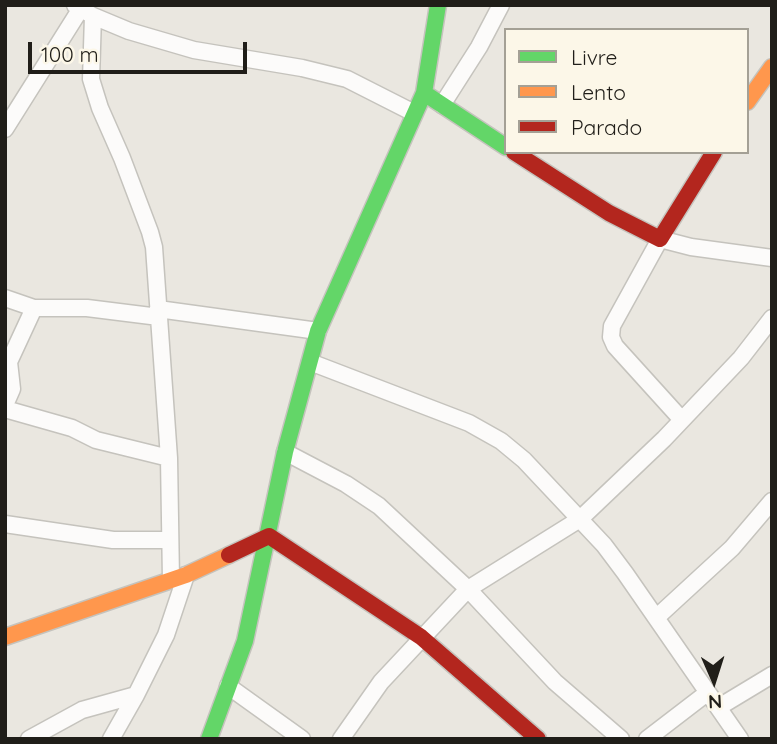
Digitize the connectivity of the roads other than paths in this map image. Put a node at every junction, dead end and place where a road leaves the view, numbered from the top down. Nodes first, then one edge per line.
1 (438, 5) edge
2 (501, 5) edge
3 (83, 9) edge
4 (772, 67) edge
5 (424, 93) junction
6 (749, 99) edge
7 (442, 105) junction
8 (414, 113) junction
9 (5, 129) edge
10 (504, 146) edge
11 (517, 154) edge
12 (713, 154) edge
13 (660, 239) junction
14 (772, 258) edge
15 (5, 298) edge
16 (34, 308) junction
17 (159, 313) junction
18 (772, 318) edge
19 (318, 331) junction
20 (310, 362) junction
21 (5, 407) edge
22 (682, 420) junction
23 (285, 452) junction
24 (169, 458) junction
25 (772, 501) edge
26 (580, 519) junction
27 (5, 524) edge
28 (269, 536) junction
29 (169, 540) junction
30 (178, 578) junction
31 (468, 589) junction
32 (657, 617) junction
33 (5, 637) edge
34 (421, 637) junction
35 (772, 676) edge
36 (228, 686) junction
37 (707, 693) junction
38 (136, 695) junction
39 (719, 707) junction
40 (534, 738) edge
41 (29, 739) edge
42 (111, 739) edge
43 (209, 739) edge
44 (302, 739) edge
45 (341, 739) edge
46 (621, 739) edge
47 (647, 739) edge
48 (740, 739) edge

1 - 5 street
2 - 7 street
3 - 8 street
3 - 9 street
3 - 17 street
4 - 6 street
5 - 7 street
5 - 8 street
7 - 10 street
8 - 19 street
11 - 13 street
12 - 13 street
13 - 14 street
13 - 22 street
15 - 16 street
16 - 17 street
16 - 21 street
17 - 19 street
17 - 24 street
18 - 22 street
19 - 20 street
20 - 23 street
20 - 26 street
21 - 24 street
22 - 26 street
23 - 28 street
23 - 31 street
24 - 29 street
25 - 32 street
26 - 31 street
26 - 32 street
27 - 29 street
28 - 30 street
28 - 34 street
28 - 36 street
29 - 30 street
30 - 33 street
30 - 38 street
31 - 34 street
31 - 46 street
32 - 37 street
34 - 40 street
34 - 45 street
35 - 39 street
36 - 43 street
36 - 44 street
37 - 39 street
37 - 47 street
38 - 41 street
38 - 42 street
39 - 48 street

